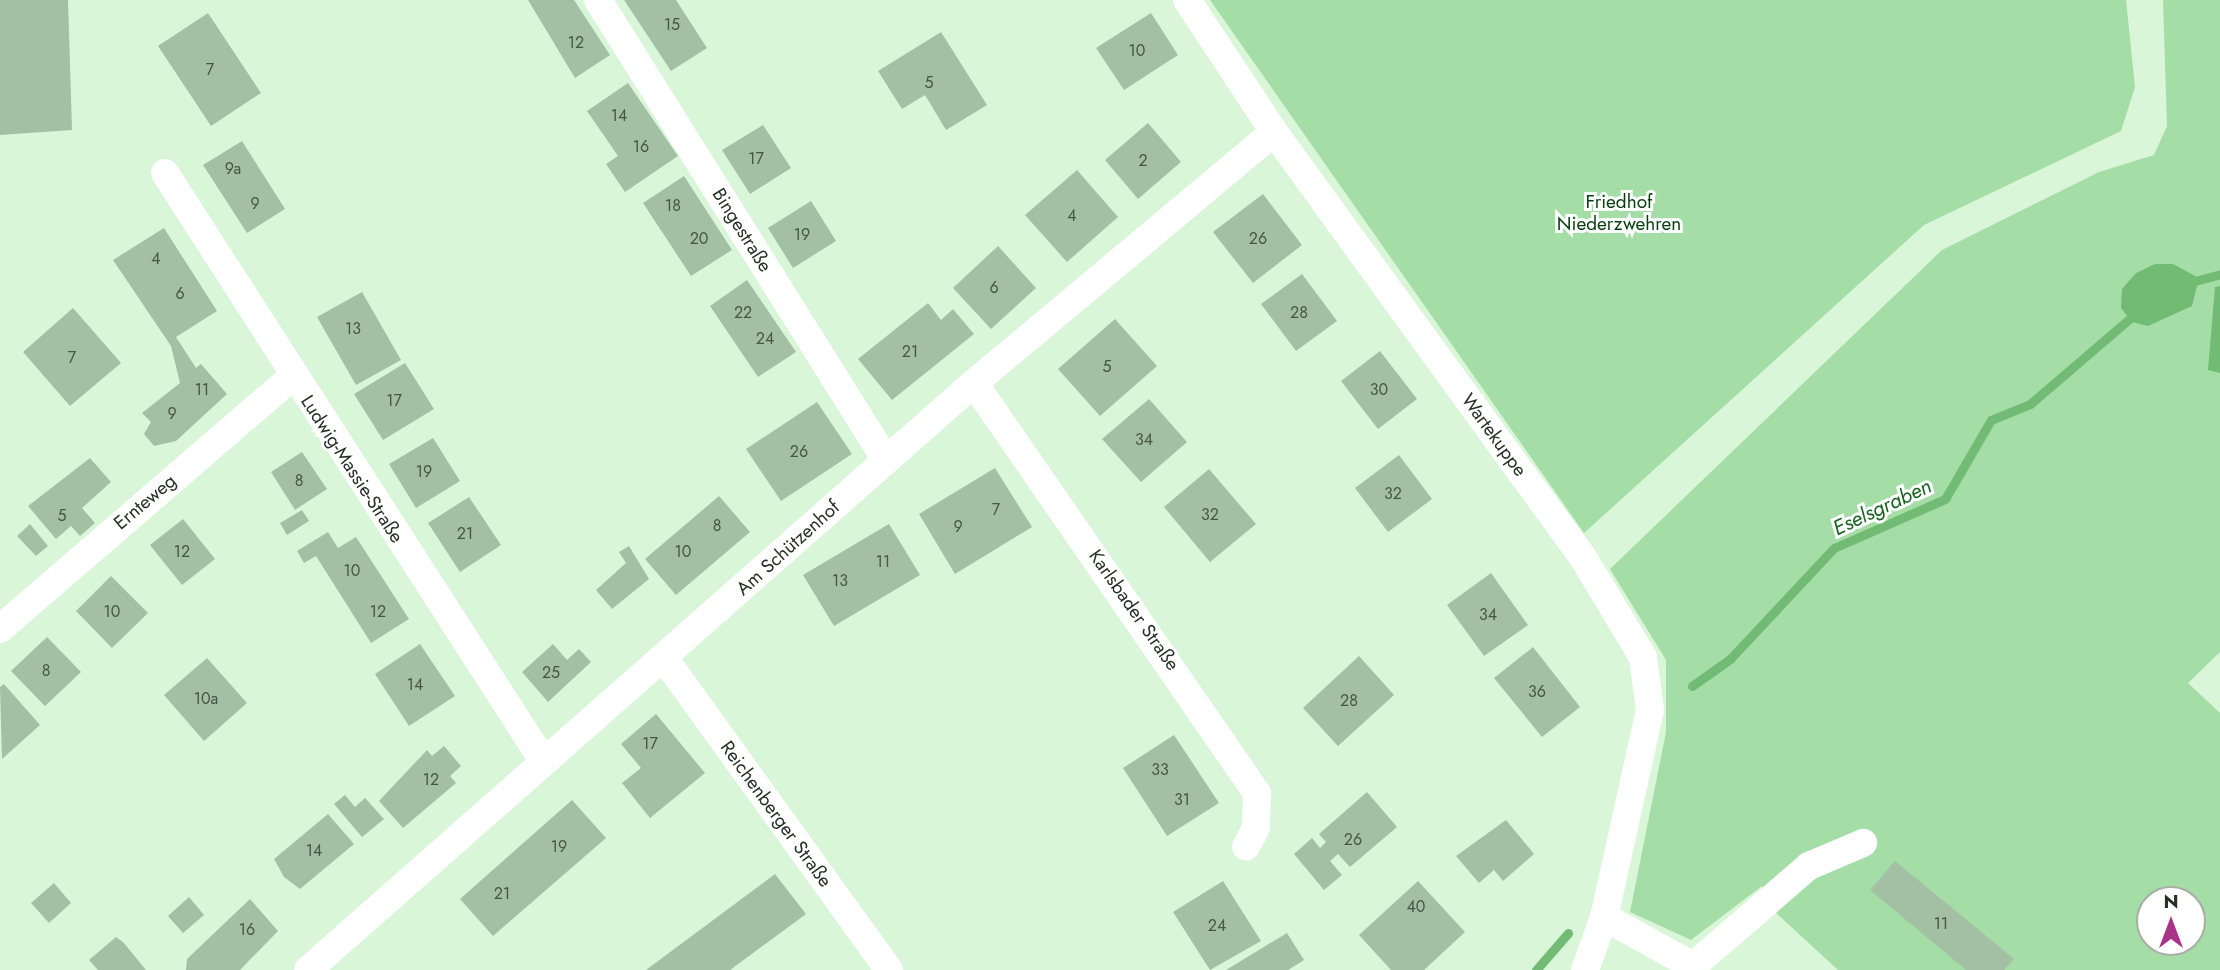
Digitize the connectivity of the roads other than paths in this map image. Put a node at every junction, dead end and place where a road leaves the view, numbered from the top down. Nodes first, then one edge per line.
1 (598, 0) edge
2 (1187, 0) edge
3 (1274, 132) junction
4 (165, 173) dead end
5 (292, 377) junction
6 (974, 383) junction
7 (886, 460) junction
8 (0, 629) edge
9 (664, 658) junction
10 (544, 762) junction
11 (1863, 843) dead end
12 (1246, 847) dead end
13 (1604, 917) junction
14 (1695, 968) edge
15 (308, 970) edge
16 (889, 970) edge
17 (1585, 970) edge

1 - 7 street, Bingestraße
2 - 3 street, Wartekuppe
3 - 6 street, Am Schützenhof
3 - 13 street, Wartekuppe
4 - 5 street, Ludwig-Massie-Straße
5 - 8 street, Ernteweg
5 - 10 street, Ludwig-Massie-Straße
6 - 7 street, Am Schützenhof
6 - 12 street, Karlsbader Straße
7 - 9 street, Am Schützenhof
9 - 10 street, Am Schützenhof
9 - 16 street, Reichenberger Straße
10 - 15 street, Am Schützenhof
11 - 14 street
13 - 14 street
13 - 17 street, Wartekuppe

